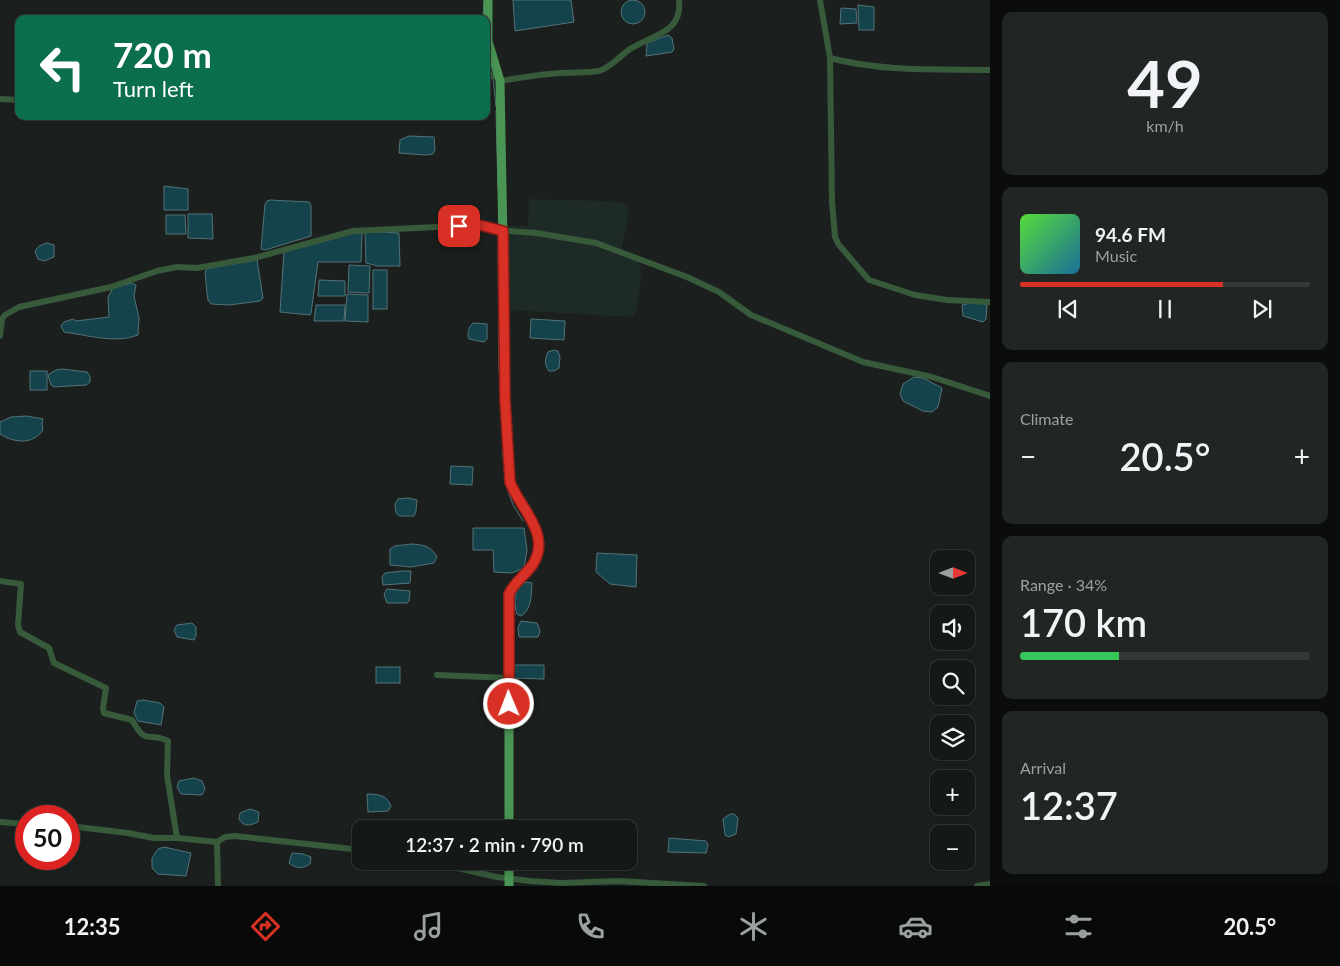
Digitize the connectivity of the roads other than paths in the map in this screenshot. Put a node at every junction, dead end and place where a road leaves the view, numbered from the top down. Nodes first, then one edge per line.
1 (488, 0) edge
2 (679, 0) edge
3 (820, 0) edge
4 (488, 15) edge
5 (490, 47) edge
6 (830, 58) junction
7 (990, 70) edge
8 (490, 78) edge
9 (500, 78) junction
10 (0, 99) edge
11 (15, 100) edge
12 (503, 231) junction
13 (990, 302) edge
14 (0, 336) edge
15 (990, 396) edge
16 (0, 581) edge
17 (437, 675) dead end
18 (509, 678) junction
19 (509, 820) edge
20 (0, 822) edge
21 (15, 823) edge
22 (80, 827) edge
23 (177, 838) junction
24 (217, 842) junction
25 (352, 849) edge
26 (462, 870) edge
27 (510, 882) edge
28 (990, 884) edge
29 (218, 886) edge
30 (704, 886) edge
31 (977, 886) edge

1 - 4 main road
2 - 9 street
3 - 6 street
5 - 9 main road
6 - 7 street
6 - 13 street
8 - 9 street
9 - 12 main road
10 - 11 street
12 - 14 street
12 - 15 street
12 - 18 main road
16 - 23 street
17 - 18 street
18 - 19 main road
20 - 21 street
22 - 23 street
23 - 24 street
24 - 25 street
24 - 29 street
26 - 27 street
27 - 30 street
28 - 31 street

